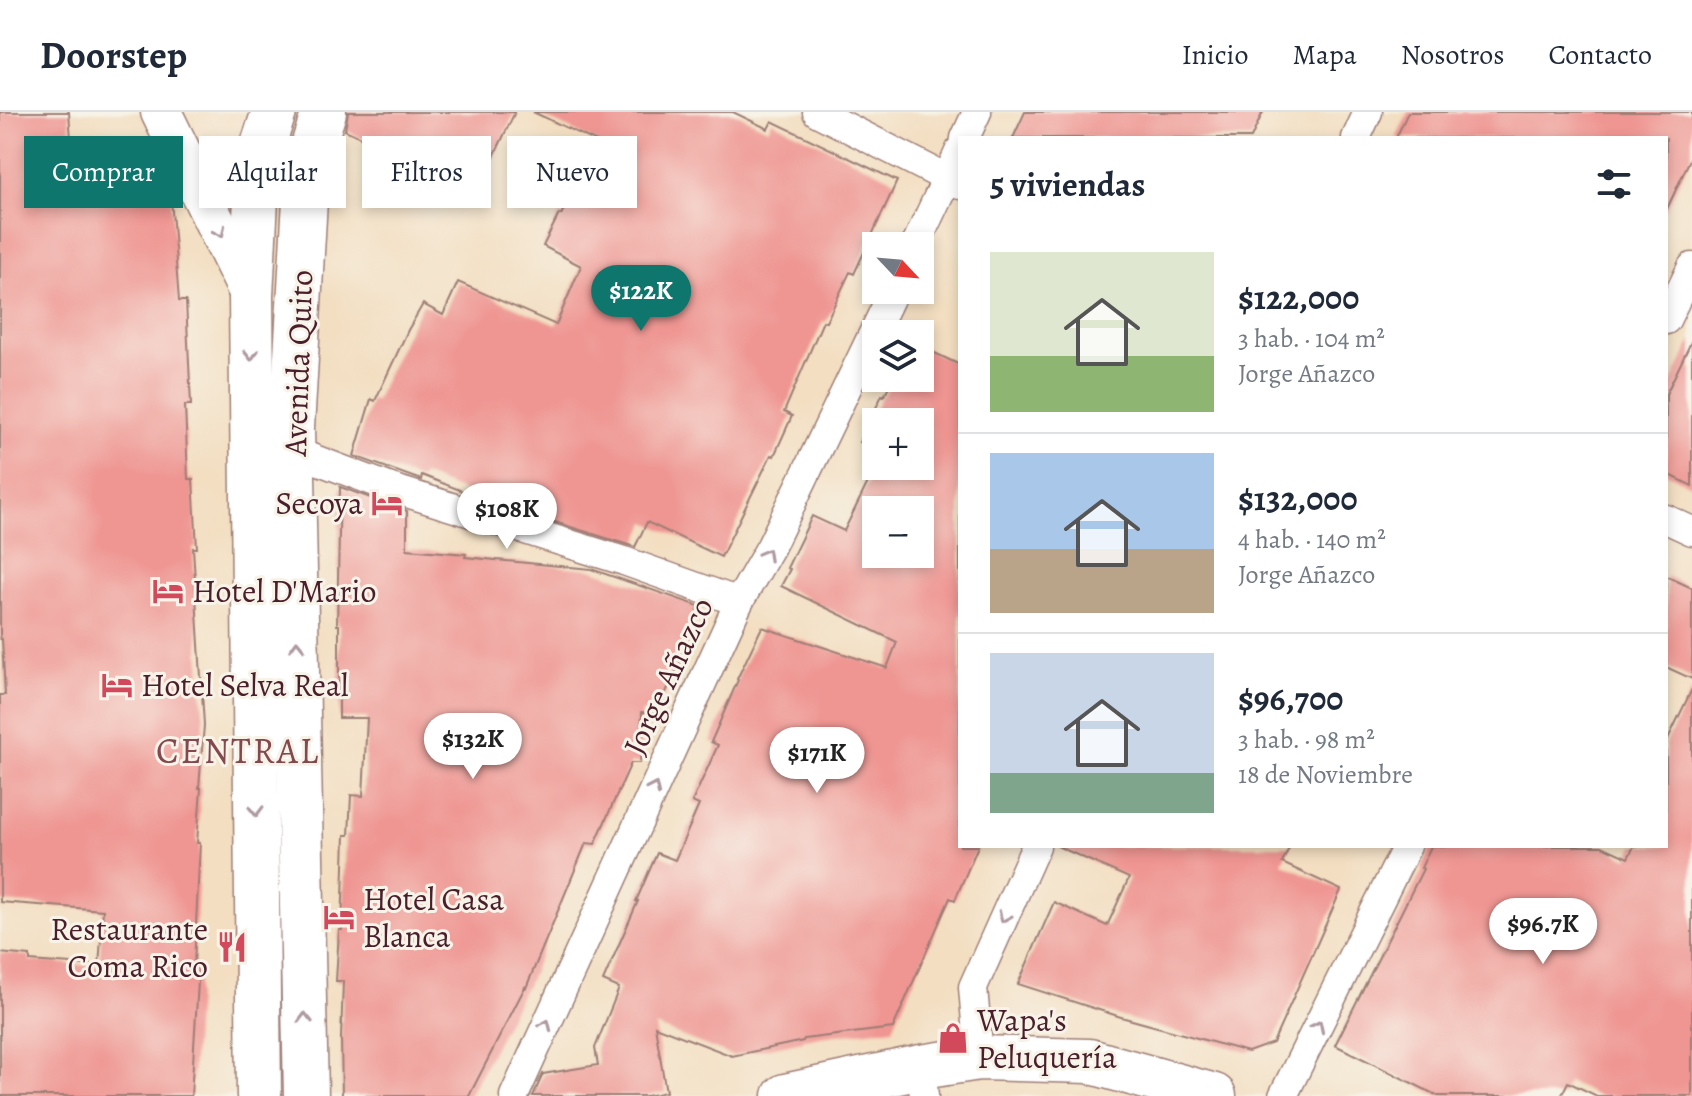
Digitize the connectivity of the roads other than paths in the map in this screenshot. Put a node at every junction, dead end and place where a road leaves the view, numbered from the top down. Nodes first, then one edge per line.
1 (161, 112) edge
2 (274, 112) edge
3 (324, 112) edge
4 (817, 112) edge
5 (977, 112) edge
6 (1368, 112) edge
7 (966, 136) edge
8 (1357, 136) edge
9 (958, 161) edge
10 (954, 182) edge
11 (924, 232) edge
12 (1692, 267) edge
13 (251, 296) junction
14 (887, 304) edge
15 (1668, 316) edge
16 (293, 451) junction
17 (1668, 520) edge
18 (1692, 531) edge
19 (739, 602) junction
20 (1035, 848) edge
21 (1406, 848) edge
22 (979, 1058) junction
23 (923, 1081) edge
24 (259, 1096) edge
25 (306, 1096) edge
26 (514, 1096) edge
27 (785, 1096) edge
28 (1214, 1096) edge
29 (1283, 1096) edge

1 -> 13 main road
2 - 13 main road, Avenida Quito
3 - 16 main road, Avenida Quito
4 - 10 street
5 - 7 street
6 - 8 street
9 - 10 street
10 - 11 street
12 - 15 street
13 -> 24 main road, Avenida Quito
19 -> 14 street, Jorge Añazco
16 - 19 street
25 -> 16 main road, Avenida Quito
17 - 18 street
26 -> 19 street, Jorge Añazco
20 -> 22 street
29 -> 21 street
22 - 23 main road
22 - 28 main road
23 - 27 main road

